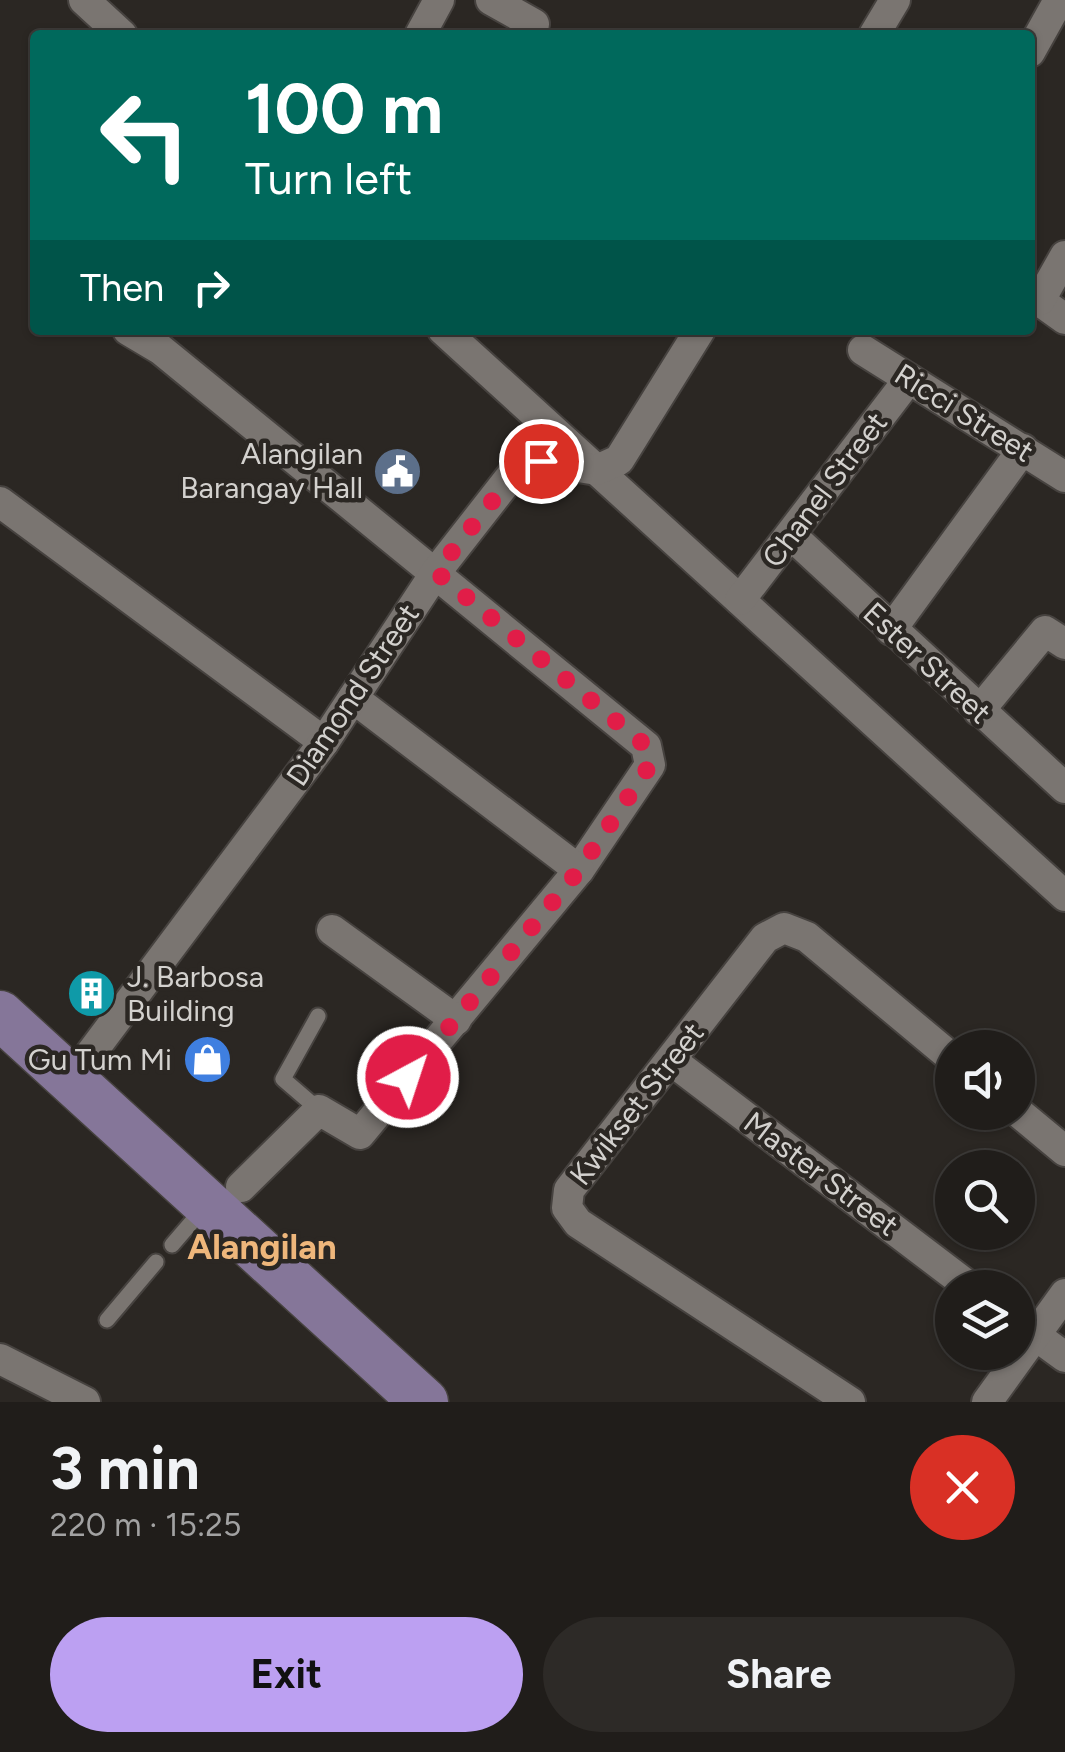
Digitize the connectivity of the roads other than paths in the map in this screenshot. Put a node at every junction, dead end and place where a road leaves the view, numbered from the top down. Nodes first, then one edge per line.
1 (84, 0) edge
2 (439, 0) edge
3 (491, 0) edge
4 (553, 0) edge
5 (895, 0) edge
6 (1060, 0) edge
7 (117, 30) edge
8 (423, 30) edge
9 (530, 30) edge
10 (877, 30) edge
11 (1035, 43) edge
12 (1065, 256) edge
13 (1035, 297) edge
14 (1065, 318) edge
15 (136, 335) edge
16 (448, 335) edge
17 (697, 335) edge
18 (863, 350) dead end
19 (909, 379) junction
20 (1023, 450) junction
21 (597, 470) junction
22 (1065, 477) edge
23 (0, 502) edge
24 (792, 536) junction
25 (436, 572) junction
26 (740, 600) junction
27 (891, 630) junction
28 (1065, 644) edge
29 (354, 698) junction
30 (979, 712) junction
31 (324, 742) junction
32 (1065, 788) edge
33 (579, 870) junction
34 (1065, 896) edge
35 (332, 930) dead end
36 (0, 1015) edge
37 (318, 1016) dead end
38 (456, 1020) junction
39 (935, 1044) edge
40 (672, 1061) junction
41 (71, 1080) junction
42 (320, 1110) junction
43 (1035, 1126) edge
44 (1065, 1151) edge
45 (223, 1201) junction
46 (172, 1245) dead end
47 (156, 1262) dead end
48 (947, 1270) edge
49 (1065, 1294) edge
50 (108, 1320) dead end
51 (1035, 1320) edge
52 (1035, 1335) edge
53 (1065, 1357) edge
54 (0, 1359) edge
55 (1003, 1370) edge
56 (85, 1402) edge
57 (424, 1402) edge
58 (850, 1402) edge
59 (987, 1402) edge

1 - 7 street
2 - 8 street
3 - 9 street
4 - 9 street
5 - 10 street
6 - 11 street
12 - 13 street
13 - 14 street
15 - 25 street
16 - 21 street
17 - 21 street
18 - 19 street, Ricci Street
19 - 20 street, Ricci Street
19 - 24 street, Chanel Street
20 - 22 street, Ricci Street
20 - 27 street
21 - 25 street, Diamond Street
21 - 26 street
23 - 31 street
24 - 26 street, Chanel Street
24 - 27 street, Ester Street
25 - 29 street, Diamond Street
25 - 33 street
26 - 34 street
27 - 30 street, Ester Street
28 - 30 street
29 - 31 street, Diamond Street
29 - 33 street
30 - 32 street, Ester Street
31 - 41 street, Diamond Street
33 - 38 street
35 - 38 street
36 - 41 main road
37 - 42 lane
38 - 42 street
39 - 40 street, Kwikset Street
40 - 48 street, Master Street
40 - 58 street, Kwikset Street
41 - 45 main road
42 - 45 street
43 - 44 street
45 - 46 lane
45 - 57 main road
47 - 50 lane
49 - 51 street
52 - 53 street
54 - 56 street
55 - 59 street

